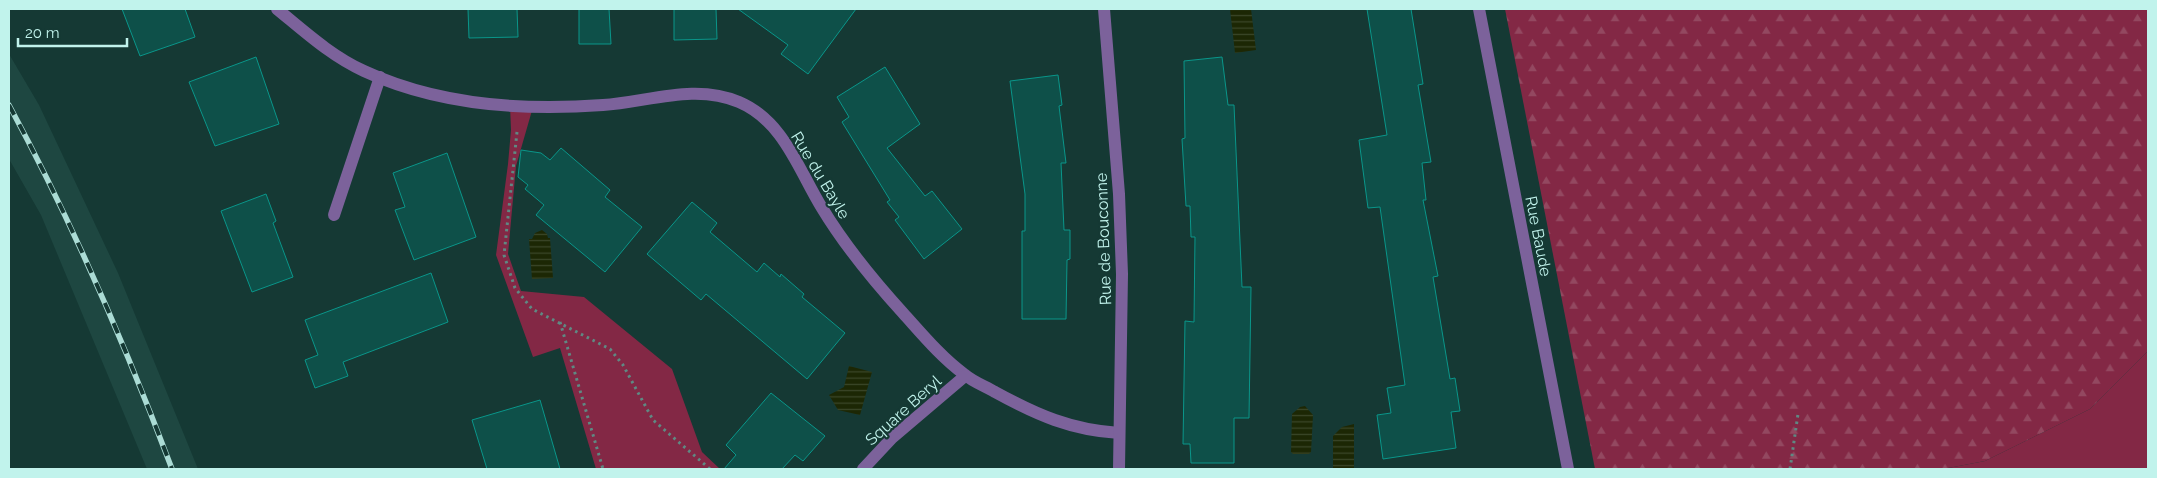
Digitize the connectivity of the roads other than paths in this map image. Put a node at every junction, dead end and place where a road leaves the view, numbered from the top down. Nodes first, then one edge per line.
1 (277, 9) edge
2 (1104, 9) edge
3 (1479, 9) edge
4 (380, 78) junction
5 (334, 215) dead end
6 (965, 376) junction
7 (1119, 433) junction
8 (864, 469) edge
9 (1119, 469) edge
10 (1568, 469) edge

1 - 4 street, Rue du Bayle
2 - 7 street, Rue de Bouconne
3 - 10 street, Rue Baude
4 - 5 street
4 - 6 street, Rue du Bayle
6 - 7 street, Rue du Bayle
6 - 8 street, Square Beryl
7 - 9 street, Rue de Bouconne

